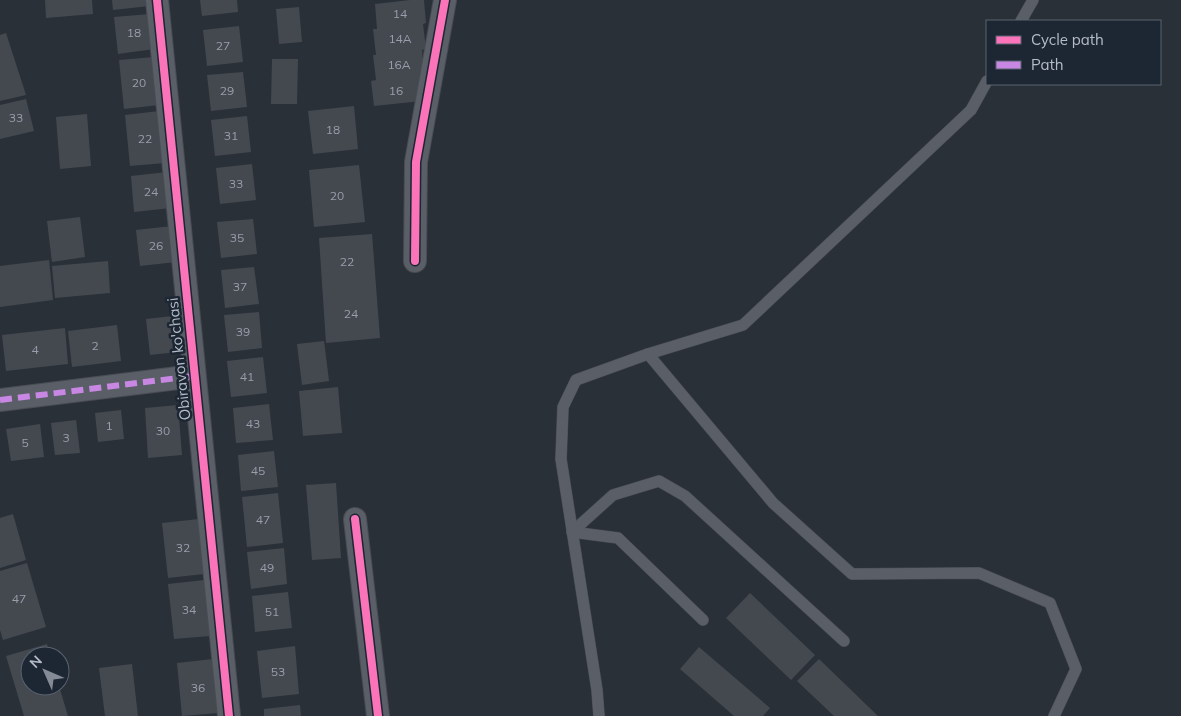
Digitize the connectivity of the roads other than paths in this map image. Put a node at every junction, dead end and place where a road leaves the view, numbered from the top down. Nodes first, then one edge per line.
1 (157, 0) edge
2 (445, 0) edge
3 (1033, 0) edge
4 (1022, 20) edge
5 (986, 83) edge
6 (416, 261) dead end
7 (648, 354) junction
8 (194, 376) junction
9 (0, 400) edge
10 (355, 520) dead end
11 (572, 532) junction
12 (703, 620) dead end
13 (844, 641) dead end
14 (229, 716) edge
15 (378, 716) edge
16 (599, 716) edge
17 (1054, 716) edge

1 - 8 street, Obiravon ko'chasi
2 - 6 street
3 - 4 lane
5 - 7 lane
7 - 11 lane
7 - 17 lane
8 - 9 street
8 - 14 street, Obiravon ko'chasi
10 - 15 street
11 - 12 lane
11 - 13 lane
11 - 16 lane

